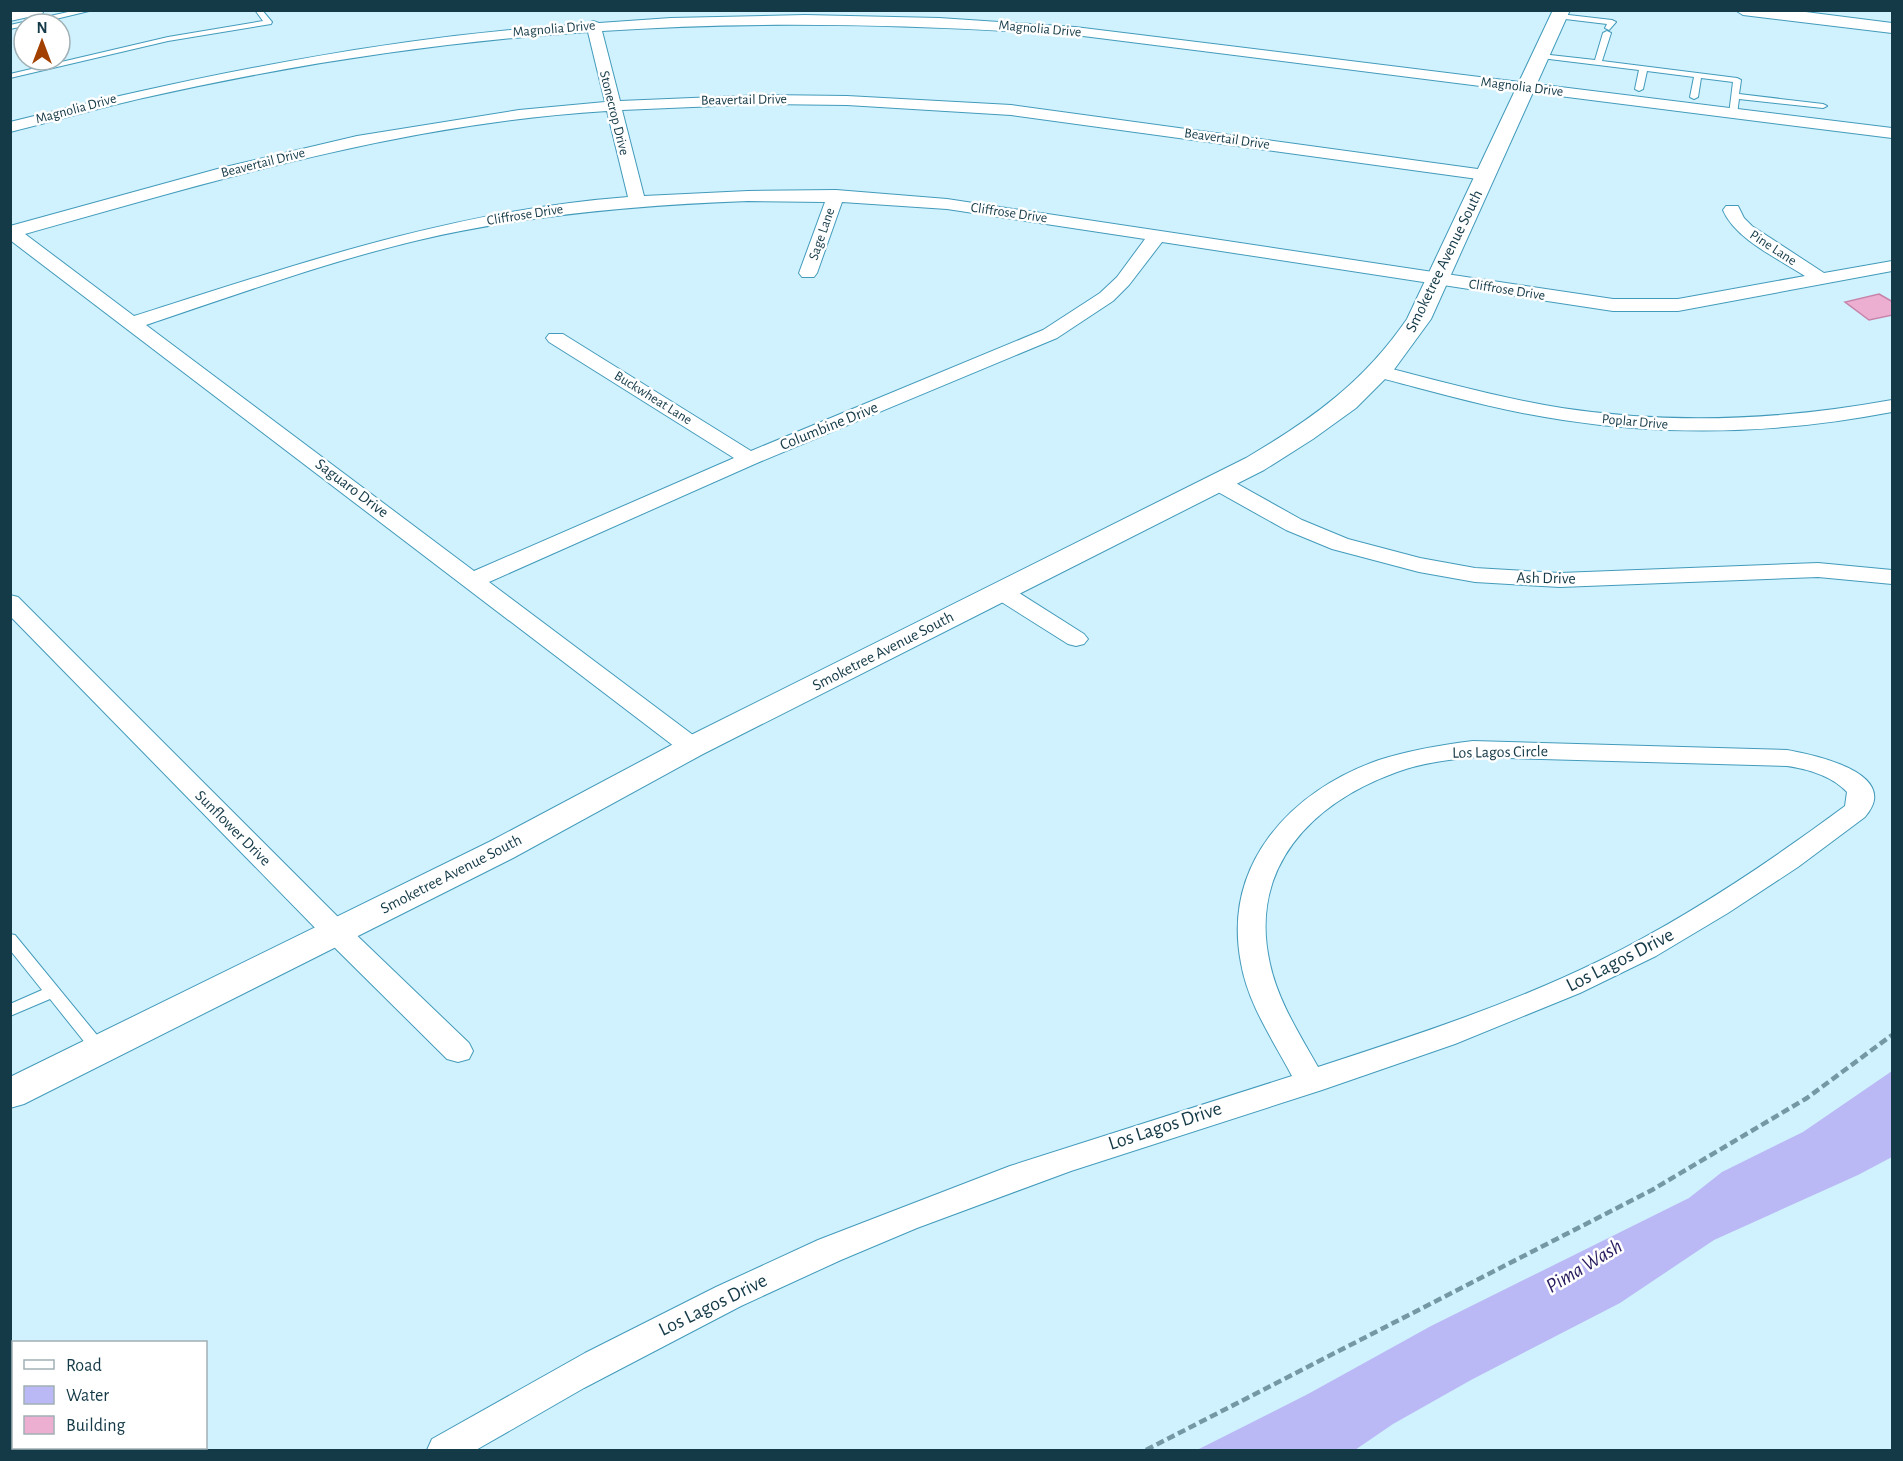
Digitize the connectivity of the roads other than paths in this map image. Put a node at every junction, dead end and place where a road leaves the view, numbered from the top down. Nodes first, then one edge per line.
1 (90, 10) edge
2 (258, 10) edge
3 (1743, 10) edge
4 (72, 13) edge
5 (1561, 13) edge
6 (593, 26) junction
7 (1893, 28) edge
8 (1541, 56) junction
9 (1598, 63) junction
10 (1644, 68) junction
11 (1698, 75) junction
12 (10, 76) edge
13 (1527, 88) junction
14 (1639, 89) dead end
15 (1735, 96) junction
16 (1694, 97) dead end
17 (612, 106) junction
18 (1823, 106) dead end
19 (1733, 114) junction
20 (10, 127) edge
21 (1893, 134) edge
22 (1485, 175) junction
23 (836, 195) junction
24 (637, 200) junction
25 (1732, 210) dead end
26 (11, 232) edge
27 (1158, 236) junction
28 (1893, 266) edge
29 (808, 273) dead end
30 (1438, 279) junction
31 (1821, 279) junction
32 (132, 323) junction
33 (555, 338) dead end
34 (1380, 372) junction
35 (1893, 406) edge
36 (750, 459) junction
37 (1217, 482) junction
38 (1893, 577) edge
39 (474, 580) junction
40 (1000, 591) junction
41 (10, 602) edge
42 (1076, 639) dead end
43 (692, 747) junction
44 (1857, 787) joint
45 (336, 932) junction
46 (10, 939) edge
47 (53, 992) junction
48 (10, 1011) edge
49 (100, 1050) junction
50 (458, 1051) dead end
51 (1311, 1082) junction
52 (10, 1094) edge
53 (445, 1450) edge

1 - 4 lane
2 - 12 lane
3 - 7 street
5 - 8 street, Smoketree Avenue South
5 - 9 lane
6 - 13 street, Magnolia Drive
6 - 17 street, Stonecrop Drive
6 - 20 street, Magnolia Drive
8 - 9 lane
8 - 13 street, Smoketree Avenue South
9 - 10 lane
10 - 11 lane
10 - 14 lane
11 - 15 lane
11 - 16 lane
13 - 19 street, Magnolia Drive
13 - 22 street, Smoketree Avenue South
15 - 18 lane
15 - 19 lane
17 - 22 street, Beavertail Drive
17 - 24 street, Stonecrop Drive
17 - 26 street, Beavertail Drive
19 - 21 street, Magnolia Drive
22 - 30 street, Smoketree Avenue South
23 - 24 street, Cliffrose Drive
23 - 27 street, Cliffrose Drive
23 - 29 street, Sage Lane
24 - 32 street, Cliffrose Drive
25 - 31 street, Pine Lane
26 - 32 street, Saguaro Drive
27 - 30 street, Cliffrose Drive
27 - 36 street, Columbine Drive
28 - 31 street, Cliffrose Drive
30 - 31 street, Cliffrose Drive
30 - 34 street, Smoketree Avenue South
32 - 39 street, Saguaro Drive
33 - 36 street, Buckwheat Lane
34 - 35 street, Poplar Drive
34 - 37 street, Smoketree Avenue South
36 - 39 street, Columbine Drive
37 - 38 street, Ash Drive
37 - 40 street, Smoketree Avenue South
39 - 43 street, Saguaro Drive
40 - 42 street
40 - 43 street, Smoketree Avenue South
41 - 45 street, Sunflower Drive
43 - 45 street, Smoketree Avenue South
44 - 51 street, Los Lagos Drive
44 - 51 street, Los Lagos Circle
45 - 49 street, Smoketree Avenue South
45 - 50 street, Sunflower Drive
46 - 47 lane
47 - 48 lane
47 - 49 lane
49 - 52 street, Smoketree Avenue South
51 - 53 street, Los Lagos Drive

